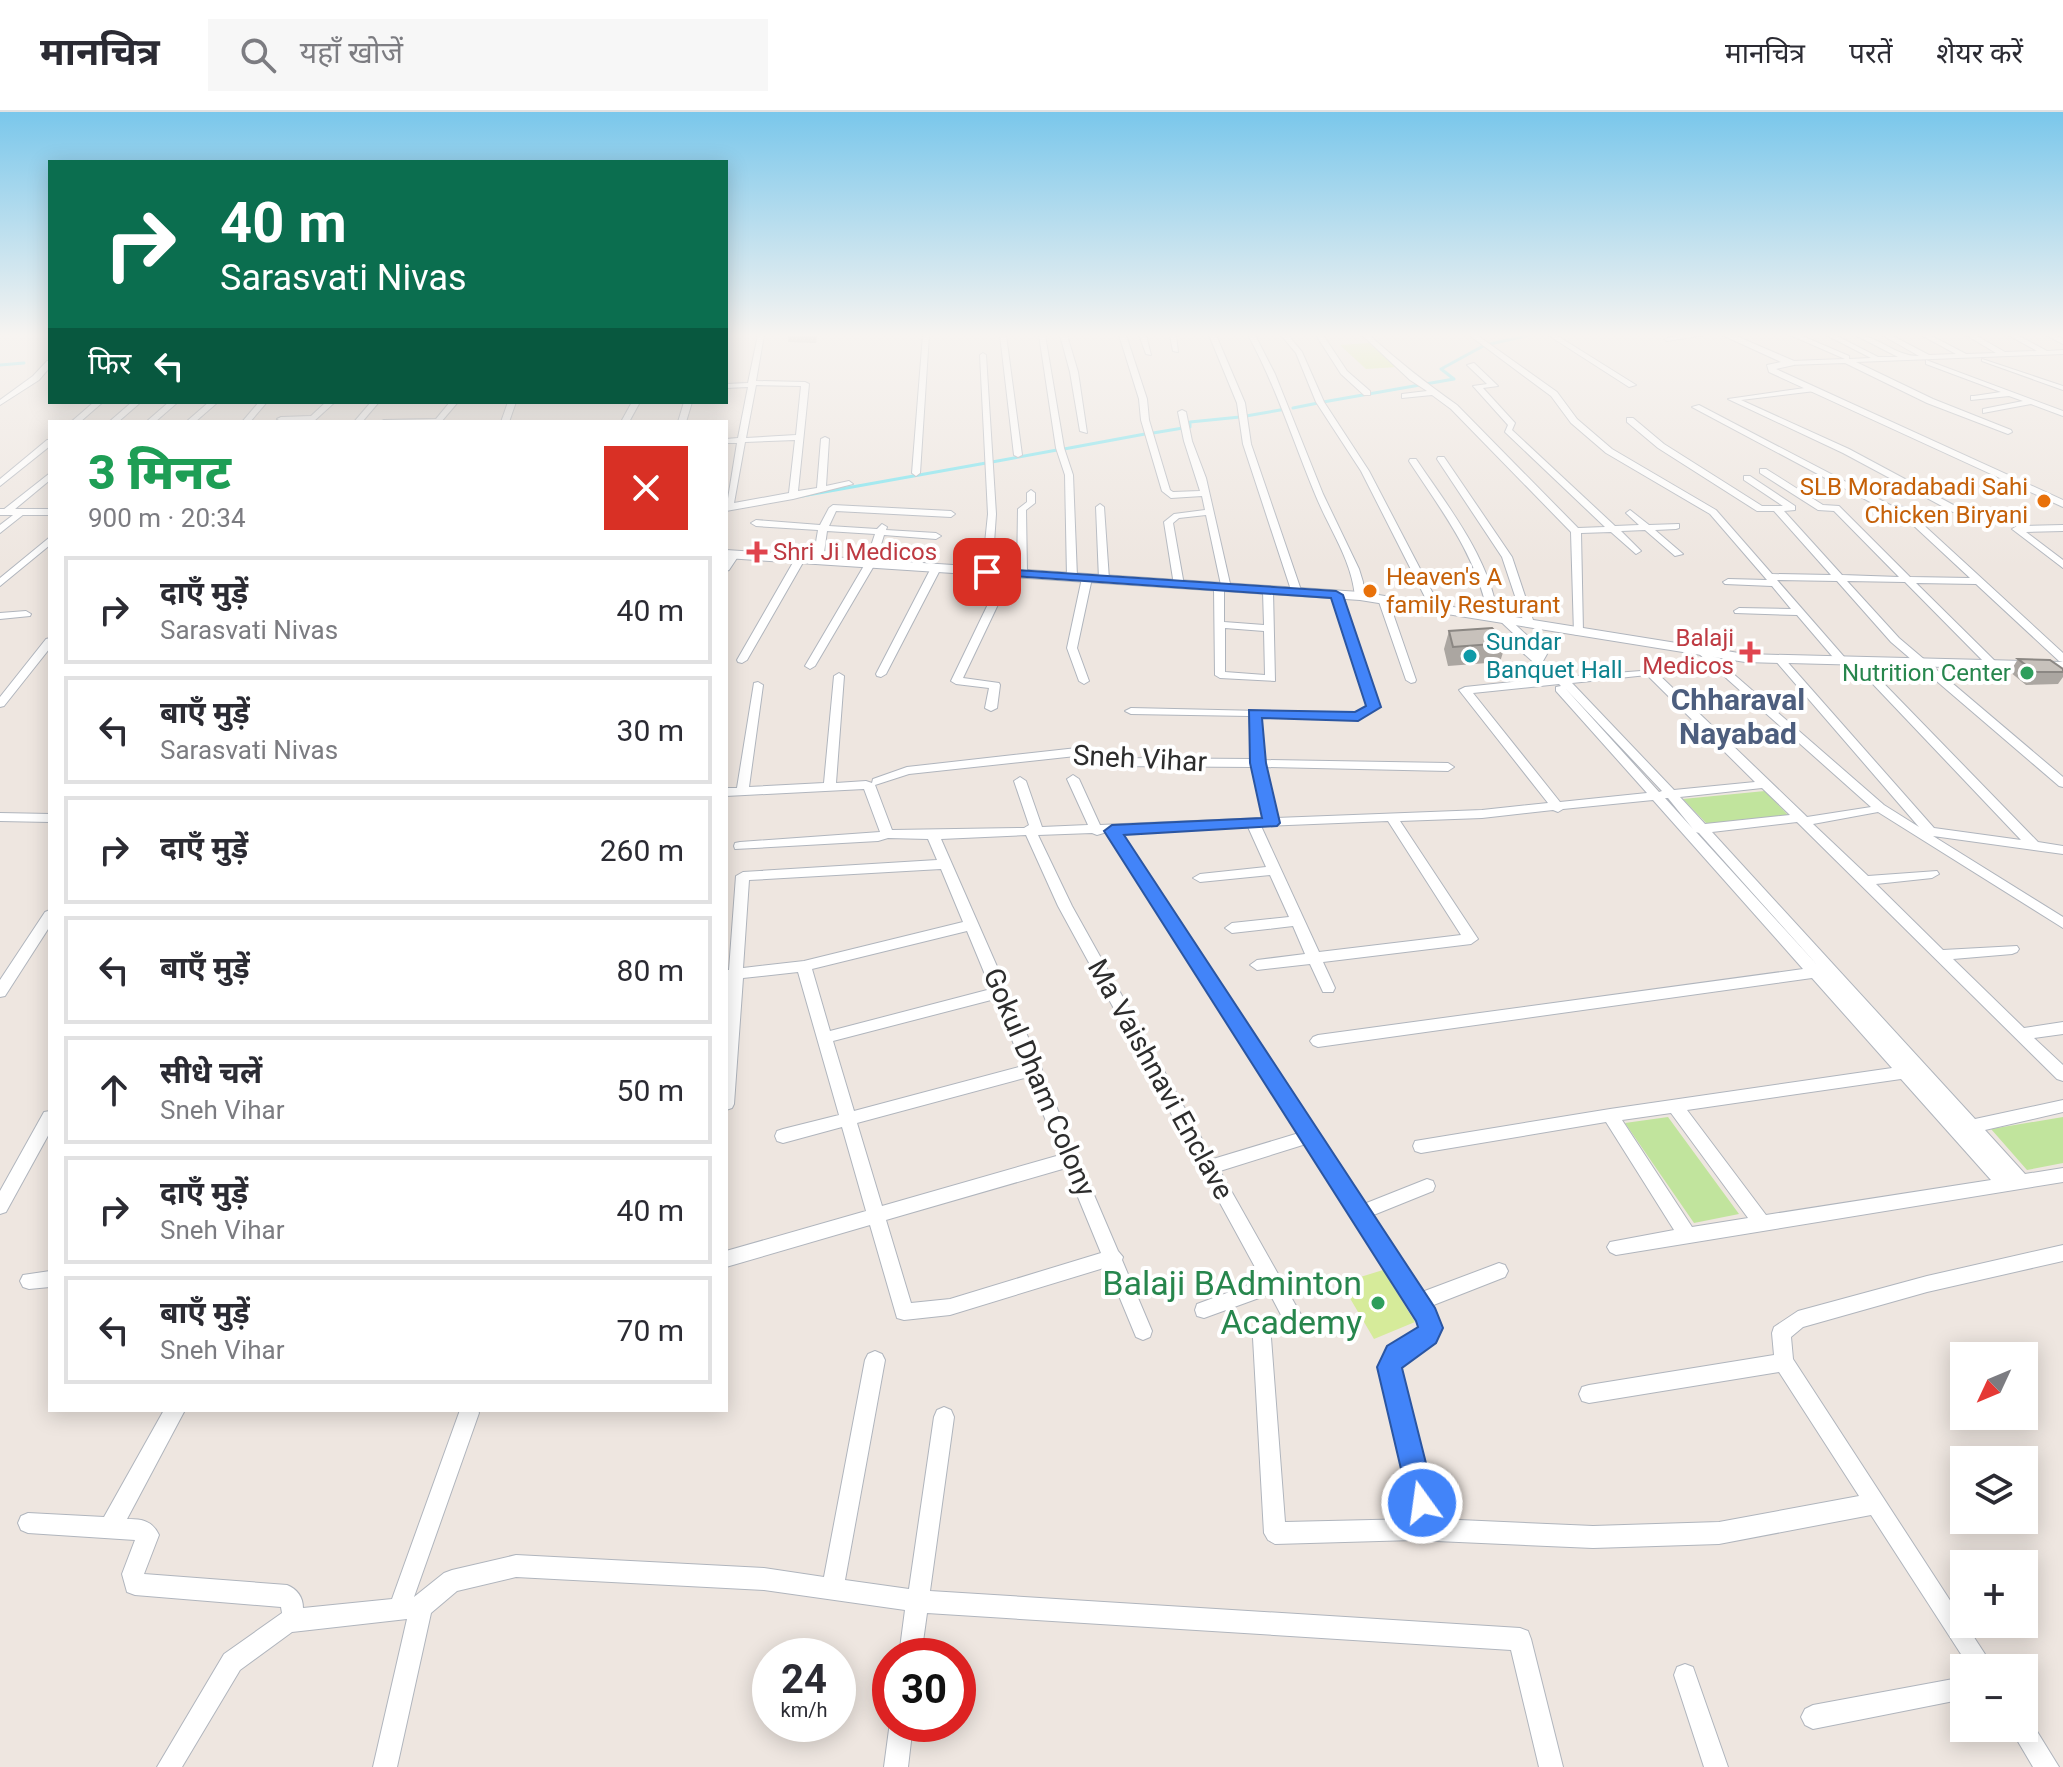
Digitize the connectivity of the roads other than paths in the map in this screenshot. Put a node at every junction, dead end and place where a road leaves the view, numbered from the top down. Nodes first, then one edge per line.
1 (748, 412) edge
2 (802, 412) edge
3 (920, 412) edge
4 (986, 412) edge
5 (1013, 412) edge
6 (1054, 412) edge
7 (1081, 412) edge
8 (1144, 412) edge
9 (1182, 412) dead end
10 (1242, 412) edge
11 (1290, 412) edge
12 (1327, 412) edge
13 (1456, 412) edge
14 (1501, 412) edge
15 (1568, 412) edge
16 (1706, 412) edge
17 (1761, 412) edge
18 (1863, 412) edge
19 (1958, 412) edge
20 (281, 419) dead end
21 (310, 420) edge
22 (1630, 420) dead end
23 (1084, 431) dead end
24 (2008, 432) dead end
25 (800, 437) junction
26 (825, 439) dead end
27 (743, 440) junction
28 (728, 441) edge
29 (48, 444) edge
30 (1018, 455) dead end
31 (1441, 459) dead end
32 (1413, 461) dead end
33 (1763, 471) dead end
34 (916, 473) dead end
35 (48, 478) edge
36 (1747, 478) dead end
37 (0, 483) edge
38 (849, 484) dead end
39 (821, 490) junction
40 (1031, 493) dead end
41 (1205, 493) junction
42 (793, 496) junction
43 (2063, 504) edge
44 (1100, 507) dead end
45 (728, 508) edge
46 (1777, 509) junction
47 (1956, 510) dead end
48 (48, 511) edge
49 (3, 512) edge
50 (21, 512) junction
51 (889, 512) junction
52 (1208, 512) junction
53 (1630, 513) dead end
54 (951, 514) dead end
55 (756, 523) dead end
56 (1676, 526) dead end
57 (1647, 527) junction
58 (823, 528) junction
59 (1612, 528) junction
60 (2063, 528) edge
61 (0, 530) edge
62 (1576, 531) junction
63 (879, 532) junction
64 (936, 536) dead end
65 (48, 542) edge
66 (1636, 551) dead end
67 (730, 554) edge
68 (1678, 554) dead end
69 (800, 559) junction
70 (818, 560) junction
71 (870, 564) junction
72 (2063, 565) edge
73 (936, 568) junction
74 (987, 572) junction
75 (1015, 574) junction
76 (1079, 577) junction
77 (1104, 579) junction
78 (1841, 579) junction
79 (1773, 580) junction
80 (1908, 580) junction
81 (1978, 581) junction
82 (1728, 582) dead end
83 (0, 583) edge
84 (1179, 585) junction
85 (1223, 588) junction
86 (1268, 591) junction
87 (1297, 593) junction
88 (1336, 595) junction
89 (1360, 596) junction
90 (1383, 599) junction
91 (1434, 605) junction
92 (1739, 611) dead end
93 (1800, 612) junction
94 (26, 614) dead end
95 (0, 616) edge
96 (1497, 616) junction
97 (1529, 623) junction
98 (1220, 625) junction
99 (1269, 628) junction
100 (1578, 632) junction
101 (48, 644) edge
102 (1703, 653) junction
103 (1779, 659) junction
104 (2063, 659) edge
105 (742, 660) dead end
106 (1849, 661) junction
107 (1919, 662) junction
108 (1992, 664) junction
109 (810, 666) dead end
110 (2044, 666) junction
111 (2063, 666) edge
112 (881, 674) dead end
113 (839, 676) dead end
114 (1411, 680) dead end
115 (1084, 681) dead end
116 (1559, 681) junction
117 (2063, 681) edge
118 (758, 685) dead end
119 (0, 704) edge
120 (991, 708) dead end
121 (1131, 711) dead end
122 (1254, 713) junction
123 (1258, 763) junction
124 (1448, 767) dead end
125 (1073, 779) dead end
126 (1020, 781) dead end
127 (877, 782) dead end
128 (2063, 783) edge
129 (1767, 784) junction
130 (830, 786) junction
131 (743, 790) junction
132 (728, 792) edge
133 (1664, 796) junction
134 (1558, 808) junction
135 (1873, 810) dead end
136 (0, 817) edge
137 (48, 818) edge
138 (1392, 818) junction
139 (1803, 820) junction
140 (1253, 823) junction
141 (1271, 823) junction
142 (1033, 830) junction
143 (1696, 830) junction
144 (1922, 830) junction
145 (1105, 831) junction
146 (887, 834) junction
147 (933, 835) junction
148 (2033, 845) junction
149 (740, 846) dead end
150 (2063, 850) edge
151 (946, 864) junction
152 (1274, 870) junction
153 (1932, 874) dead end
154 (1200, 878) dead end
155 (1866, 881) junction
156 (48, 918) edge
157 (1297, 921) junction
158 (2063, 923) edge
159 (972, 925) junction
160 (1232, 928) dead end
161 (2012, 949) dead end
162 (1941, 955) junction
163 (1315, 959) junction
164 (1257, 965) dead end
165 (804, 966) junction
166 (1824, 972) junction
167 (730, 974) edge
168 (1328, 988) dead end
169 (0, 992) edge
170 (1001, 992) junction
171 (2063, 1028) edge
172 (2021, 1034) junction
173 (825, 1038) junction
174 (728, 1039) edge
175 (1318, 1041) dead end
176 (1034, 1069) junction
177 (1907, 1072) junction
178 (2063, 1075) edge
179 (1955, 1105) junction
180 (1675, 1106) junction
181 (2063, 1106) edge
182 (1937, 1107) junction
183 (1610, 1115) junction
184 (848, 1119) junction
185 (48, 1121) edge
186 (1975, 1126) junction
187 (783, 1136) dead end
188 (1310, 1136) junction
189 (1421, 1146) dead end
190 (1072, 1159) junction
191 (1209, 1167) junction
192 (2063, 1175) edge
193 (2014, 1184) junction
194 (1427, 1186) dead end
195 (0, 1207) edge
196 (1359, 1213) junction
197 (876, 1215) junction
198 (1762, 1224) junction
199 (1688, 1236) junction
200 (1616, 1247) dead end
201 (2063, 1253) edge
202 (1114, 1257) junction
203 (728, 1258) edge
204 (1499, 1271) dead end
205 (48, 1279) edge
206 (29, 1281) dead end
207 (1274, 1284) junction
208 (1419, 1302) junction
209 (1204, 1310) dead end
210 (1297, 1326) dead end
211 (1143, 1331) dead end
212 (1262, 1338) dead end
213 (875, 1360) dead end
214 (1784, 1362) junction
215 (1589, 1394) dead end
216 (174, 1412) edge
217 (469, 1413) dead end
218 (944, 1417) dead end
219 (1873, 1504) junction
220 (28, 1523) dead end
221 (111, 1526) junction
222 (1429, 1531) junction
223 (833, 1587) junction
224 (916, 1601) junction
225 (410, 1608) junction
226 (293, 1618) junction
227 (912, 1638) edge
228 (1974, 1654) edge
229 (1685, 1675) dead end
230 (1950, 1691) edge
231 (1813, 1717) dead end
232 (899, 1742) edge
233 (2031, 1742) edge
234 (169, 1767) edge
235 (385, 1767) edge
236 (896, 1767) edge
237 (1551, 1767) edge
238 (1716, 1767) edge
239 (2047, 1767) edge

1 - 27 street
2 - 25 street
3 - 34 street
4 - 74 street
5 - 30 street
6 - 76 street
7 - 23 street
8 - 41 street
9 - 41 street
10 - 87 street
11 - 89 street
12 - 91 street
13 - 62 street
14 - 59 street
15 - 79 street
16 - 81 street
17 - 47 street
18 - 43 street
19 - 24 street
20 - 21 street
22 - 46 street
25 - 27 street
25 - 42 street
26 - 39 street
27 - 28 street
27 - 45 street
29 - 37 street
31 - 97 street
32 - 96 street
33 - 80 street
35 - 49 street
36 - 46 street
38 - 39 street
39 - 42 street
40 - 75 street
41 - 52 street
42 - 45 street
44 - 77 street
46 - 78 street
48 - 50 street
49 - 50 street
50 - 61 street
51 - 54 street
51 - 58 street
51 - 63 street
52 - 84 street
52 - 85 street
53 - 57 street
55 - 58 street
56 - 57 street
57 - 59 street
57 - 68 street
58 - 63 street
58 - 70 street
59 - 62 street
59 - 66 street
60 - 72 street
62 - 100 street
63 - 64 street
63 - 71 street
65 - 83 street
67 - 69 street
69 - 70 street
69 - 105 street
70 - 71 street
71 - 73 street
71 - 109 street
73 - 74 street
73 - 112 street
74 - 75 street
75 - 76 street
75 - 120 street
76 - 77 street
76 - 115 street
77 - 84 street
78 - 79 street
78 - 80 street
78 - 107 street
79 - 82 street
79 - 93 street
80 - 81 street
80 - 108 street
81 - 104 street
84 - 85 street
85 - 86 street
85 - 98 street
86 - 87 street
86 - 99 street
87 - 88 street
88 - 89 street
88 - 122 street
89 - 90 street
90 - 91 street
90 - 114 street
91 - 96 street
92 - 93 street
93 - 106 street
94 - 95 street
96 - 97 street
96 - 116 street
97 - 100 street
98 - 99 street
98 - 99 street
100 - 102 street
101 - 119 street
102 - 103 street
102 - 144 street
103 - 106 street
103 - 144 street
106 - 107 street
106 - 148 street
107 - 108 street
107 - 128 street
108 - 110 street
110 - 111 street
110 - 117 street
113 - 130 street
116 - 129 street
116 - 133 street
116 - 134 street
118 - 131 street
121 - 122 street
122 - 123 street
123 - 124 street, Sneh Vihar
123 - 127 street, Sneh Vihar
123 - 141 street
125 - 145 street
126 - 142 street, Ma Vaishnavi Enclave
129 - 133 street
129 - 139 street
130 - 131 street
130 - 146 street
131 - 132 street
133 - 134 street
133 - 143 street
134 - 138 street
135 - 139 street
136 - 137 street
138 - 141 street
138 - 163 street
139 - 143 street
139 - 155 street
140 - 141 street
140 - 145 street
140 - 152 street
142 - 145 street
142 - 147 street
142 - 191 street, Ma Vaishnavi Enclave
143 - 166 street
144 - 148 street
144 - 158 street
145 - 188 street
146 - 147 street
146 - 149 street
147 - 151 street, Gokul Dham Colony
148 - 150 street
151 - 159 street, Gokul Dham Colony
151 - 167 street
152 - 154 street
152 - 157 street
153 - 155 street
155 - 162 street
156 - 169 street
157 - 160 street
157 - 163 street
159 - 165 street
159 - 170 street, Gokul Dham Colony
161 - 162 street
162 - 172 street
163 - 164 street
163 - 168 street
165 - 167 street
165 - 173 street
166 - 175 street
166 - 177 street
166 - 179 street
167 - 174 street
170 - 173 street
170 - 176 street, Gokul Dham Colony
171 - 172 street
172 - 178 street
173 - 184 street
176 - 184 street
176 - 190 street, Gokul Dham Colony
177 - 180 street
177 - 182 street
179 - 182 street
179 - 186 street
180 - 183 street
180 - 198 street
181 - 186 street
182 - 193 street
183 - 189 street
183 - 199 street
184 - 187 street
184 - 197 street
185 - 195 street
186 - 193 street
188 - 191 street
188 - 196 street
190 - 197 street
190 - 202 street, Gokul Dham Colony
191 - 207 street, Ma Vaishnavi Enclave
192 - 193 street
193 - 198 street
194 - 196 street
196 - 208 street
197 - 202 street
197 - 203 street
198 - 199 street
199 - 200 street
201 - 214 street
202 - 211 street, Gokul Dham Colony
204 - 208 street
205 - 206 street
207 - 209 street
207 - 210 street, Ma Vaishnavi Enclave
208 - 222 street
212 - 222 street
213 - 223 street
214 - 215 street
214 - 219 street
216 - 221 street
217 - 225 street
218 - 224 street
219 - 222 street
219 - 228 street
220 - 221 street
221 - 226 street
223 - 224 street
223 - 225 street
224 - 227 street
224 - 237 street
225 - 226 street
225 - 235 street
226 - 234 street
229 - 238 street
230 - 231 street
232 - 236 street
233 - 239 street

